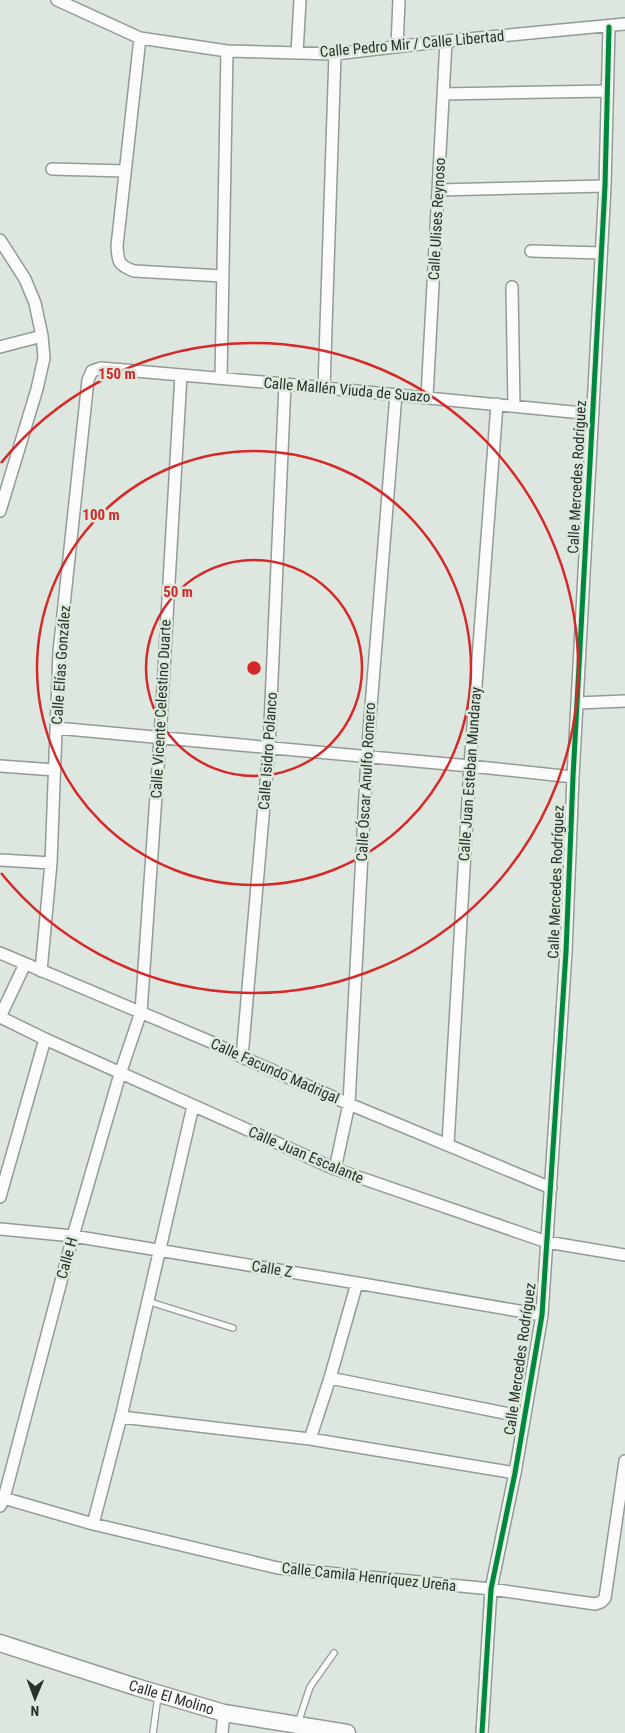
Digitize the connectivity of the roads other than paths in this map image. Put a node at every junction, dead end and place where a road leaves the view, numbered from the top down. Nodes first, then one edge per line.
1 (57, 0) edge
2 (300, 0) edge
3 (398, 0) edge
4 (625, 24) edge
5 (609, 26) junction
6 (140, 38) junction
7 (446, 41) junction
8 (398, 47) junction
9 (227, 50) junction
10 (297, 54) junction
11 (335, 54) junction
12 (607, 91) junction
13 (443, 94) junction
14 (52, 169) dead end
15 (125, 171) junction
16 (605, 186) junction
17 (438, 190) junction
18 (0, 240) edge
19 (531, 251) dead end
20 (602, 253) junction
21 (222, 276) junction
22 (512, 287) dead end
23 (42, 336) junction
24 (0, 347) edge
25 (101, 368) joint
26 (180, 375) junction
27 (221, 378) junction
28 (285, 384) junction
29 (324, 388) junction
30 (396, 394) junction
31 (427, 397) junction
32 (498, 404) junction
33 (514, 406) junction
34 (593, 414) junction
35 (0, 511) edge
36 (625, 701) edge
37 (578, 703) junction
38 (56, 728) junction
39 (160, 738) junction
40 (269, 748) junction
41 (366, 757) junction
42 (0, 766) edge
43 (470, 766) junction
44 (55, 770) junction
45 (573, 777) junction
46 (0, 860) edge
47 (51, 864) junction
48 (0, 953) edge
49 (25, 964) junction
50 (41, 971) junction
51 (142, 1012) junction
52 (0, 1017) edge
53 (45, 1039) junction
54 (242, 1058) junction
55 (120, 1074) junction
56 (349, 1104) junction
57 (193, 1106) junction
58 (448, 1144) junction
59 (335, 1169) junction
60 (551, 1188) junction
61 (0, 1196) edge
62 (0, 1229) edge
63 (73, 1236) junction
64 (547, 1242) junction
65 (158, 1250) junction
66 (625, 1255) edge
67 (357, 1282) junction
68 (147, 1301) junction
69 (542, 1315) junction
70 (233, 1328) dead end
71 (330, 1378) junction
72 (121, 1417) junction
73 (524, 1417) junction
74 (310, 1439) junction
75 (625, 1461) edge
76 (515, 1473) junction
77 (1, 1500) edge
78 (93, 1524) junction
79 (491, 1589) junction
80 (0, 1643) edge
81 (334, 1653) dead end
82 (158, 1694) junction
83 (224, 1713) junction
84 (297, 1725) junction
85 (153, 1733) edge
86 (222, 1733) edge
87 (347, 1733) edge
88 (482, 1733) edge

1 - 6 street, Calle Pedro Mir / Calle Libertad
2 - 10 street
3 - 8 street
4 - 5 street, Calle Pedro Mir / Calle Libertad
5 - 7 street, Calle Pedro Mir / Calle Libertad
5 - 12 street, Calle Mercedes Rodríguez
6 - 9 street, Calle Pedro Mir / Calle Libertad
6 - 15 street
7 - 8 street, Calle Pedro Mir / Calle Libertad
7 - 13 street, Calle Ulises Reynoso
8 - 11 street, Calle Pedro Mir / Calle Libertad
9 - 10 street, Calle Pedro Mir / Calle Libertad
9 - 21 street
10 - 11 street, Calle Pedro Mir / Calle Libertad
11 - 29 street
12 - 13 street
12 - 16 street, Calle Mercedes Rodríguez
13 - 17 street, Calle Ulises Reynoso
14 - 15 street
15 - 21 street
16 - 17 street
16 - 20 street, Calle Mercedes Rodríguez
17 - 31 street, Calle Ulises Reynoso
18 - 23 street
19 - 20 street
20 - 34 street, Calle Mercedes Rodríguez
21 - 27 street
22 - 33 street
23 - 24 street
23 - 35 street
25 - 26 street, Calle Mallén Viuda de Suazo
25 - 38 street, Calle Elías González
26 - 27 street, Calle Mallén Viuda de Suazo
26 - 39 street, Calle Vicente Celestino Duarte
27 - 28 street, Calle Mallén Viuda de Suazo
28 - 29 street, Calle Mallén Viuda de Suazo
28 - 40 street, Calle Isidro Polanco
29 - 30 street, Calle Mallén Viuda de Suazo
30 - 31 street, Calle Mallén Viuda de Suazo
30 - 41 street, Calle Óscar Anulfo Romero
31 - 32 street, Calle Mallén Viuda de Suazo
32 - 33 street, Calle Mallén Viuda de Suazo
32 - 43 street, Calle Juan Esteban Mundaray
33 - 34 street, Calle Mallén Viuda de Suazo
34 - 37 street, Calle Mercedes Rodríguez
36 - 37 street
37 - 45 street, Calle Mercedes Rodríguez
38 - 39 street
38 - 44 street, Calle Elías González
39 - 40 street
39 - 51 street, Calle Vicente Celestino Duarte
40 - 41 street
40 - 54 street, Calle Isidro Polanco
41 - 43 street
41 - 56 street, Calle Óscar Anulfo Romero
42 - 44 street
43 - 45 street
43 - 58 street, Calle Juan Esteban Mundaray
44 - 47 street, Calle Elías González
45 - 60 street, Calle Mercedes Rodríguez
46 - 47 street
47 - 50 street, Calle Elías González
48 - 49 street, Calle Facundo Madrigal
49 - 50 street, Calle Facundo Madrigal
49 - 52 street
50 - 51 street, Calle Facundo Madrigal
51 - 54 street, Calle Facundo Madrigal
51 - 55 street, Calle H
52 - 53 street, Calle Juan Escalante
53 - 55 street, Calle Juan Escalante
53 - 61 street
54 - 56 street, Calle Facundo Madrigal
55 - 57 street, Calle Juan Escalante
55 - 63 street, Calle H
56 - 58 street, Calle Facundo Madrigal
56 - 59 street, Calle Óscar Anulfo Romero
57 - 59 street, Calle Juan Escalante
57 - 65 street
58 - 60 street, Calle Facundo Madrigal
59 - 64 street, Calle Juan Escalante
60 - 64 street, Calle Mercedes Rodríguez
62 - 63 street, Calle Z
63 - 65 street, Calle Z
63 - 77 street, Calle H
64 - 66 street, Calle Juan Escalante
64 - 69 street, Calle Mercedes Rodríguez
65 - 67 street, Calle Z
65 - 68 street
67 - 69 street, Calle Z
67 - 71 street
68 - 70 lane
68 - 72 street
69 - 73 street, Calle Mercedes Rodríguez
71 - 73 street
71 - 74 street
72 - 74 street
72 - 78 street
73 - 76 street, Calle Mercedes Rodríguez
74 - 76 street
75 - 79 street, Calle Camila Henríquez Ureña
76 - 79 street, Calle Mercedes Rodríguez
77 - 78 street, Calle Camila Henríquez Ureña
78 - 79 street, Calle Camila Henríquez Ureña
79 - 88 street, Calle Mercedes Rodríguez
80 - 82 street, Calle El Molino
81 - 84 lane
82 - 83 street, Calle El Molino
82 - 85 lane
83 - 84 street, Calle El Molino
83 - 86 street
84 - 87 street, Calle El Molino

